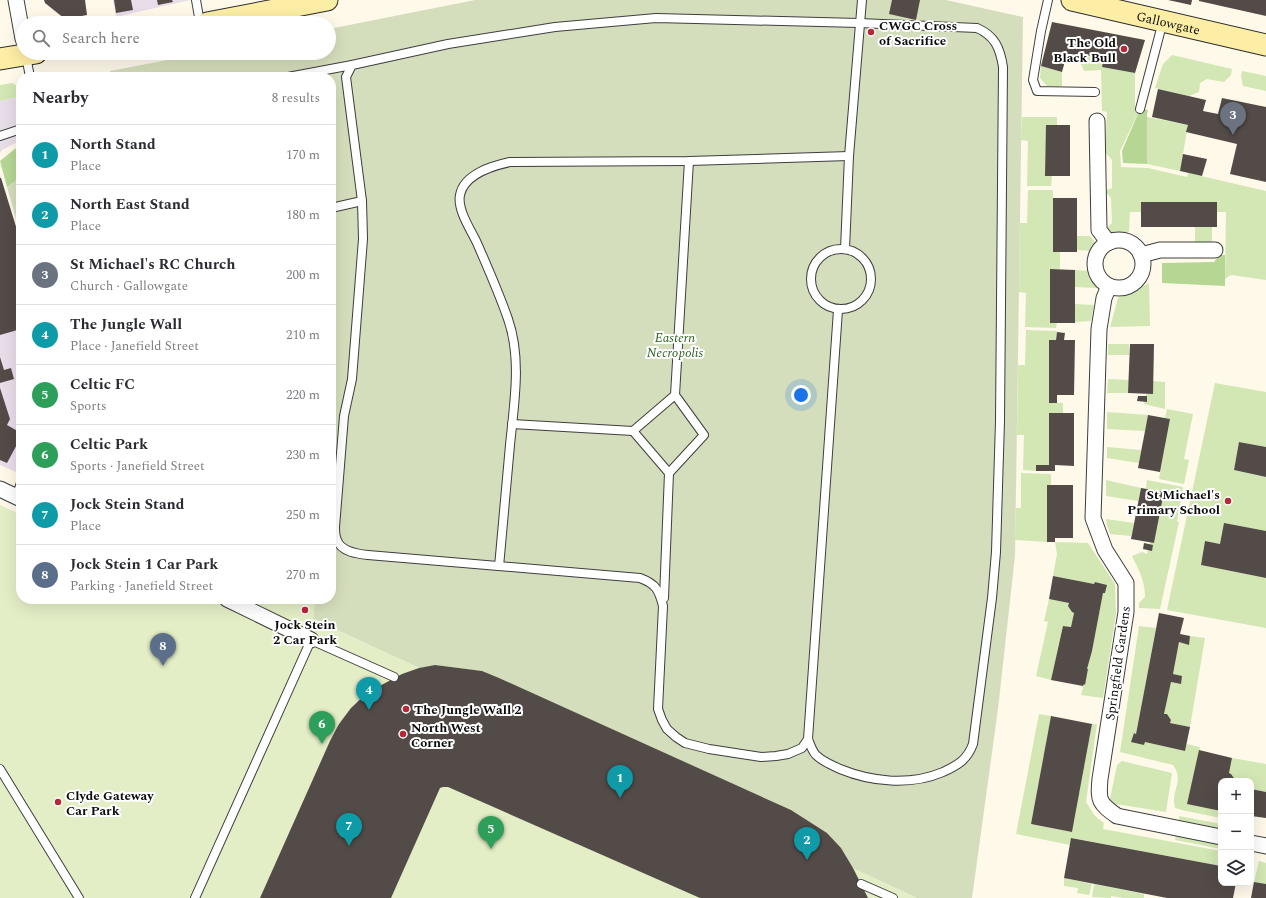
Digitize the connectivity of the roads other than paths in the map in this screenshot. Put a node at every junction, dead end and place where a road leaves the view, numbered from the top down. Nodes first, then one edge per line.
1 (16, 0) edge
2 (196, 0) edge
3 (327, 0) edge
4 (862, 0) edge
5 (1048, 0) edge
6 (1072, 0) edge
7 (20, 16) edge
8 (199, 16) edge
9 (244, 16) edge
10 (1164, 21) junction
11 (859, 23) junction
12 (1266, 45) edge
13 (16, 54) edge
14 (0, 59) edge
15 (29, 60) edge
16 (352, 65) junction
17 (30, 72) edge
18 (315, 72) edge
19 (1095, 92) dead end
20 (1140, 109) dead end
21 (1097, 121) dead end
22 (16, 131) edge
23 (0, 136) edge
24 (849, 156) junction
25 (689, 161) junction
26 (362, 201) junction
27 (336, 207) edge
28 (1110, 242) junction
29 (845, 249) junction
30 (1215, 250) dead end
31 (1141, 255) junction
32 (1109, 286) junction
33 (838, 310) junction
34 (675, 395) junction
35 (512, 424) junction
36 (633, 431) junction
37 (669, 473) junction
38 (0, 489) edge
39 (16, 492) edge
40 (336, 515) edge
41 (336, 534) edge
42 (499, 566) junction
43 (238, 604) edge
44 (663, 606) junction
45 (311, 640) junction
46 (394, 677) dead end
47 (808, 739) junction
48 (0, 769) edge
49 (1218, 836) edge
50 (1254, 844) edge
51 (1266, 846) edge
52 (861, 884) dead end
53 (79, 898) edge
54 (195, 898) edge
55 (893, 898) edge

1 - 7 street
2 - 8 lane
3 - 9 street
4 - 11 lane
5 - 19 lane
6 - 10 street, Gallowgate
10 - 12 street, Gallowgate
10 - 20 lane
11 - 16 lane
11 - 24 lane
11 - 47 lane
13 - 14 street
15 - 17 lane
16 - 18 lane
16 - 26 lane
21 - 28 street
22 - 23 lane
24 - 25 lane
24 - 29 lane
25 - 34 lane
25 - 35 lane
26 - 27 lane
26 - 40 lane
28 - 31 street
28 - 32 street
29 - 33 lane
29 - 33 lane
30 - 31 street
31 - 32 street
32 - 49 street, Springfield Gardens
33 - 47 lane
34 - 36 lane
34 - 37 lane
35 - 36 lane
35 - 42 lane
36 - 37 lane
37 - 44 lane
38 - 39 street
41 - 42 lane
42 - 44 lane
43 - 45 street
44 - 47 lane
45 - 46 lane
45 - 54 lane
48 - 53 lane
50 - 51 street
52 - 55 lane

